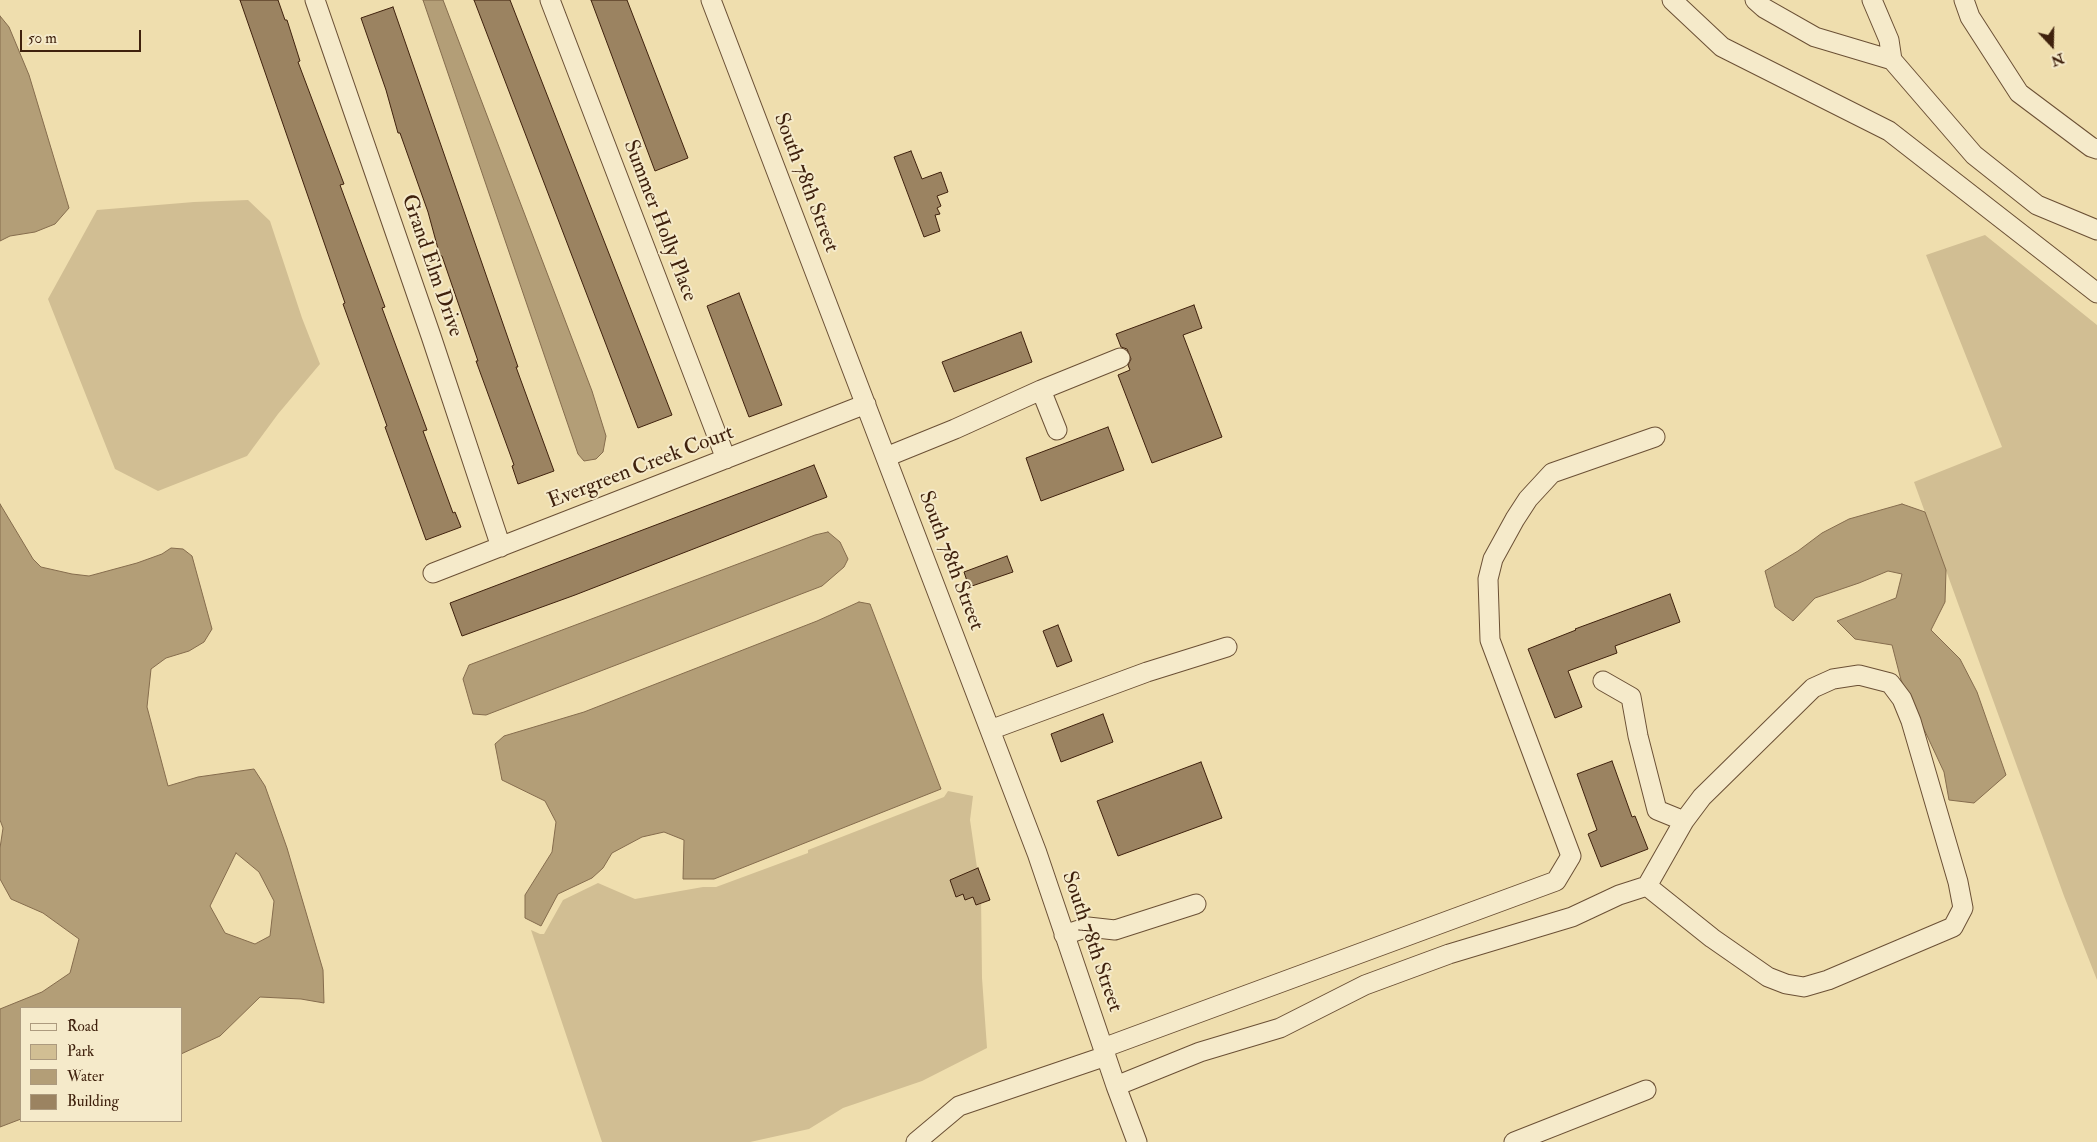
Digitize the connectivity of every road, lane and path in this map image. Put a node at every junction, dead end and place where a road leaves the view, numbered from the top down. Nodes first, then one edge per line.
1 (315, 0) edge
2 (550, 0) edge
3 (711, 0) edge
4 (1672, 0) edge
5 (1755, 0) edge
6 (1872, 0) edge
7 (1964, 0) edge
8 (1892, 60) junction
9 (2097, 148) edge
10 (2097, 230) edge
11 (2097, 294) edge
12 (1120, 358) dead end
13 (1041, 390) junction
14 (866, 404) junction
15 (1056, 430) dead end
16 (1655, 437) dead end
17 (886, 457) junction
18 (726, 459) junction
19 (501, 547) junction
20 (433, 573) dead end
21 (1227, 647) dead end
22 (1603, 681) dead end
23 (990, 730) junction
24 (1684, 821) junction
25 (1646, 886) junction
26 (1196, 904) dead end
27 (1064, 935) junction
28 (1105, 1052) junction
29 (1116, 1086) junction
30 (1646, 1090) dead end
31 (916, 1142) edge
32 (1137, 1142) edge
33 (1514, 1142) edge

1 - 19 street, Grand Elm Drive
2 - 18 street, Summer Holly Place
3 - 14 street, South 78th Street
4 - 11 street
5 - 8 street
6 - 8 street
7 - 9 street
8 - 10 street
12 - 13 street
13 - 15 street
13 - 17 street
14 - 17 street, South 78th Street
14 - 18 street, Evergreen Creek Court
16 - 28 street
17 - 23 street, South 78th Street
18 - 19 street, Evergreen Creek Court
19 - 20 street, Evergreen Creek Court
21 - 23 street
22 - 24 street
23 - 27 street, South 78th Street
24 - 25 street
24 - 25 street
25 - 29 street
26 - 27 street
27 - 28 street, South 78th Street
28 - 29 street, South 78th Street
28 - 31 street
29 - 32 street, South 78th Street
30 - 33 street

